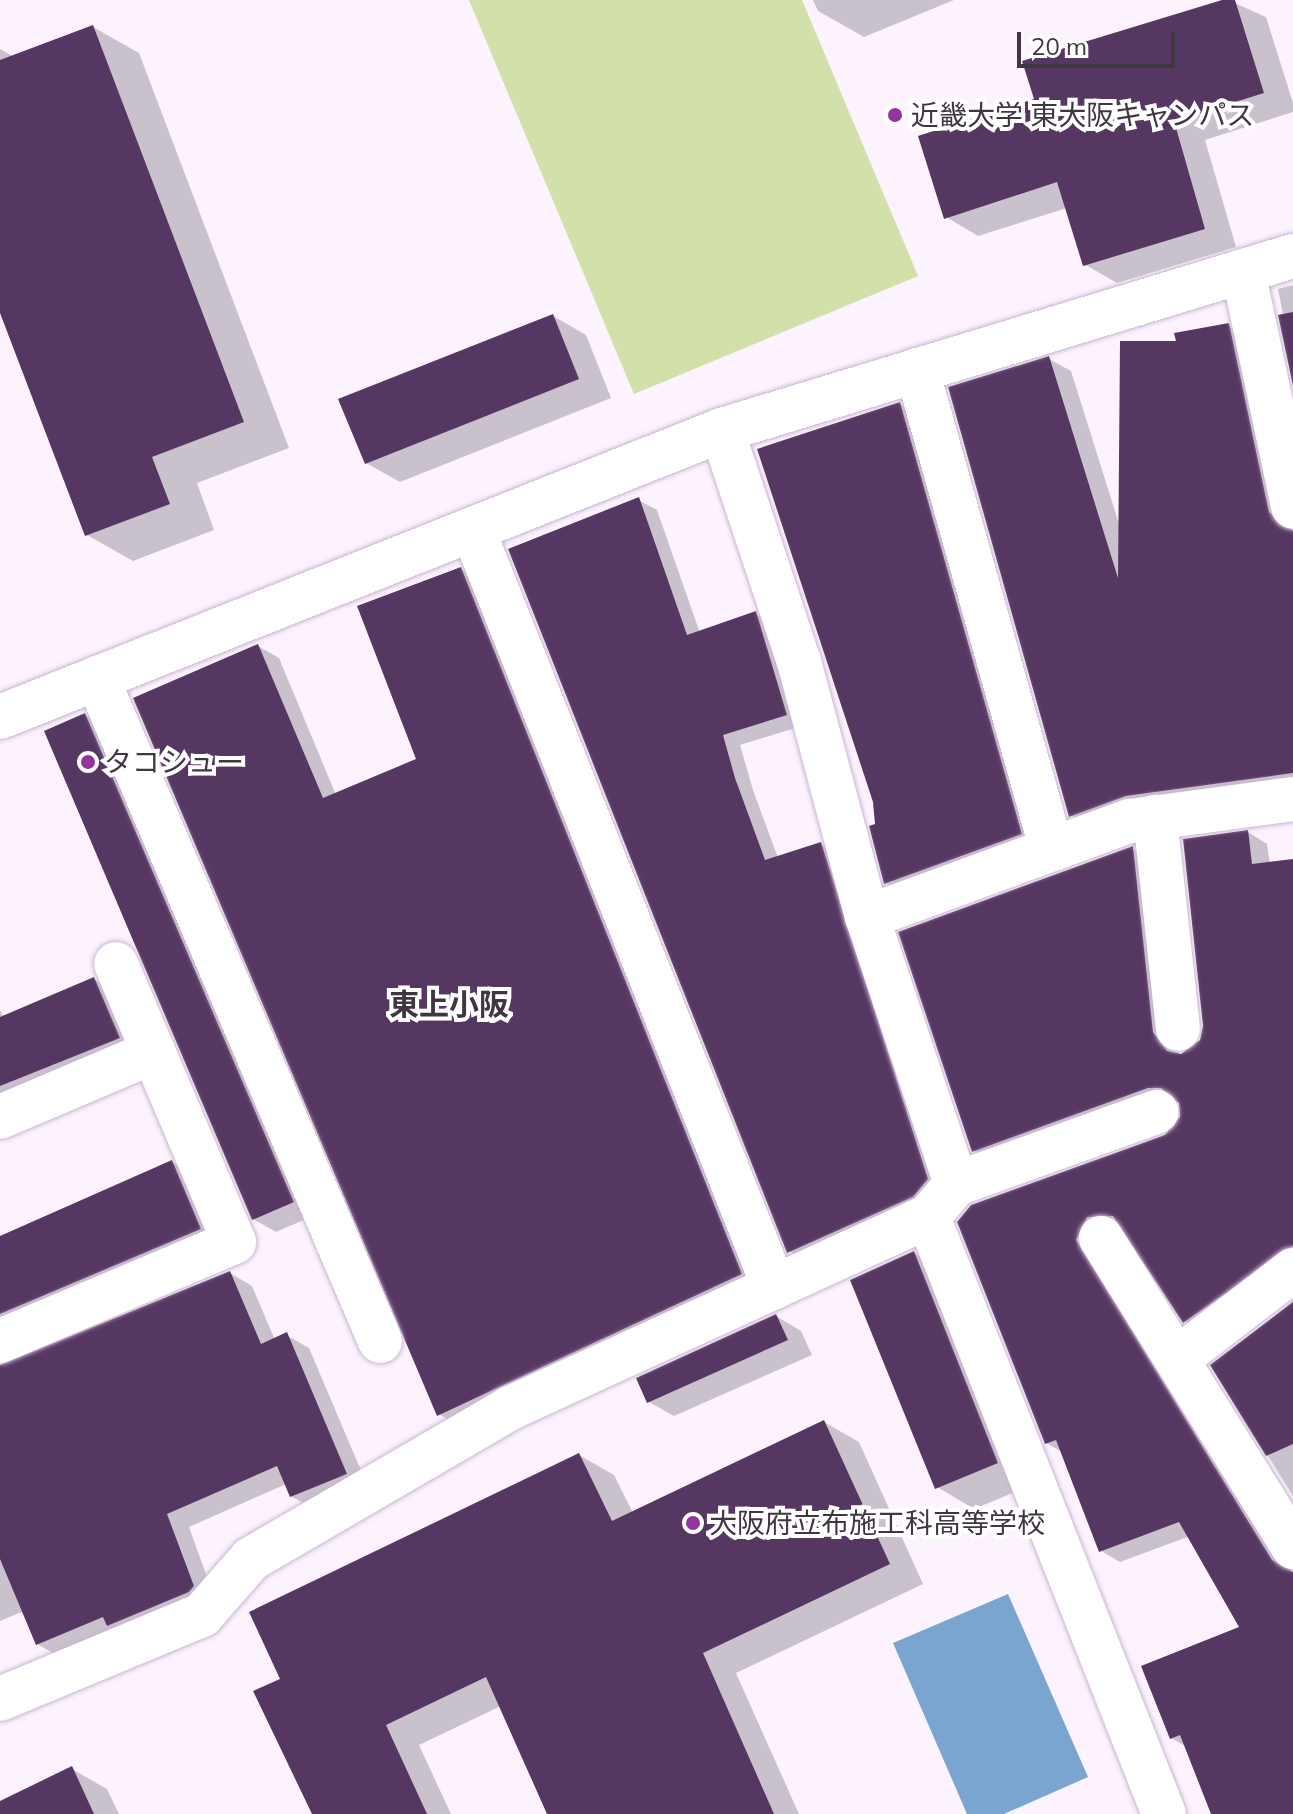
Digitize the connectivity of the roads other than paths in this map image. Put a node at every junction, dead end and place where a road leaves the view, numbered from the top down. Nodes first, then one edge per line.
1 (1293, 256) edge
2 (1243, 271) junction
3 (917, 370) junction
4 (722, 430) junction
5 (1293, 507) edge
6 (473, 530) junction
7 (97, 678) junction
8 (0, 717) edge
9 (1293, 799) edge
10 (1155, 817) junction
11 (1052, 849) junction
12 (867, 917) junction
13 (116, 964) dead end
14 (1178, 1029) dead end
15 (153, 1052) junction
16 (1156, 1112) dead end
17 (0, 1117) edge
18 (956, 1184) junction
19 (928, 1217) junction
20 (1101, 1238) dead end
21 (1293, 1270) edge
22 (774, 1287) junction
23 (0, 1341) edge
24 (380, 1341) dead end
25 (1177, 1359) junction
26 (1278, 1490) edge
27 (1293, 1547) edge
28 (0, 1699) edge
29 (1164, 1814) edge

1 - 2 street
2 - 3 street
2 - 5 street
3 - 4 street
3 - 11 street
4 - 6 street
4 - 12 street
6 - 7 street
6 - 22 street
7 - 8 street
7 - 24 street
9 - 10 street
10 - 11 street
10 - 14 street
11 - 12 street
12 - 18 street
13 - 15 street
15 - 17 street
15 - 23 street
16 - 18 street
18 - 19 street
19 - 22 street
19 - 29 street
20 - 25 street
21 - 25 street
22 - 28 street
25 - 26 street
26 - 27 street

